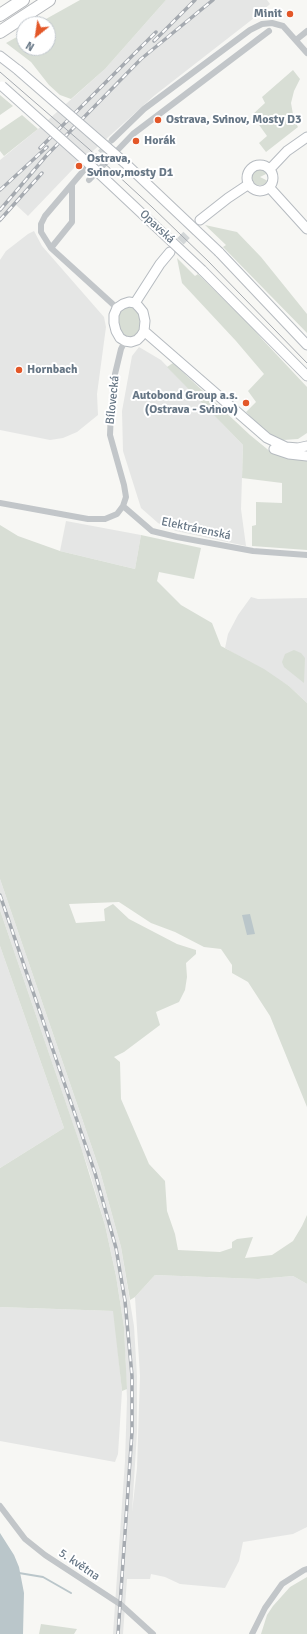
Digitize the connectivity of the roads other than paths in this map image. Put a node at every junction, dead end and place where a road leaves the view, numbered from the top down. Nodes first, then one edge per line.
1 (23, 0) edge
2 (49, 0) edge
3 (0, 15) edge
4 (307, 30) edge
5 (269, 31) dead end
6 (0, 32) edge
7 (296, 40) junction
8 (307, 53) edge
9 (0, 56) edge
10 (1, 85) edge
11 (307, 137) edge
12 (112, 140) tunnel mouth
13 (270, 169) junction
14 (84, 170) tunnel mouth
15 (89, 180) dead end
16 (249, 184) junction
17 (72, 185) junction
18 (269, 187) junction
19 (200, 220) tunnel mouth
20 (307, 229) edge
21 (51, 248) junction
22 (170, 252) tunnel mouth
23 (135, 303) junction
24 (117, 308) junction
25 (144, 331) junction
26 (125, 341) junction
27 (307, 345) edge
28 (307, 376) edge
29 (232, 408) junction
30 (307, 446) edge
31 (307, 456) edge
32 (0, 503) edge
33 (123, 506) junction
34 (307, 555) edge
35 (0, 1506) edge
36 (307, 1569) edge
37 (153, 1634) edge
38 (252, 1634) edge

1 - 3 highway
2 - 6 highway
4 - 7 street
5 - 15 street
7 - 8 street
7 - 12 street
9 - 27 main road, Opavská, bridge
10 - 28 main road, Opavská, bridge
11 - 13 main road
13 - 16 main road
13 - 18 main road
14 - 17 street
16 - 18 main road
16 - 19 main road
17 - 21 street
17 - 21 street
18 - 20 main road
21 - 24 street
22 - 23 main road
23 - 24 main road
23 - 25 main road
24 - 26 main road
25 - 26 main road
25 - 29 main road
26 - 33 street, Bílovecká
29 - 30 main road
29 - 31 main road
32 - 33 street
33 - 34 street, Elektrárenská
35 - 37 street, 5. května
36 - 38 street

